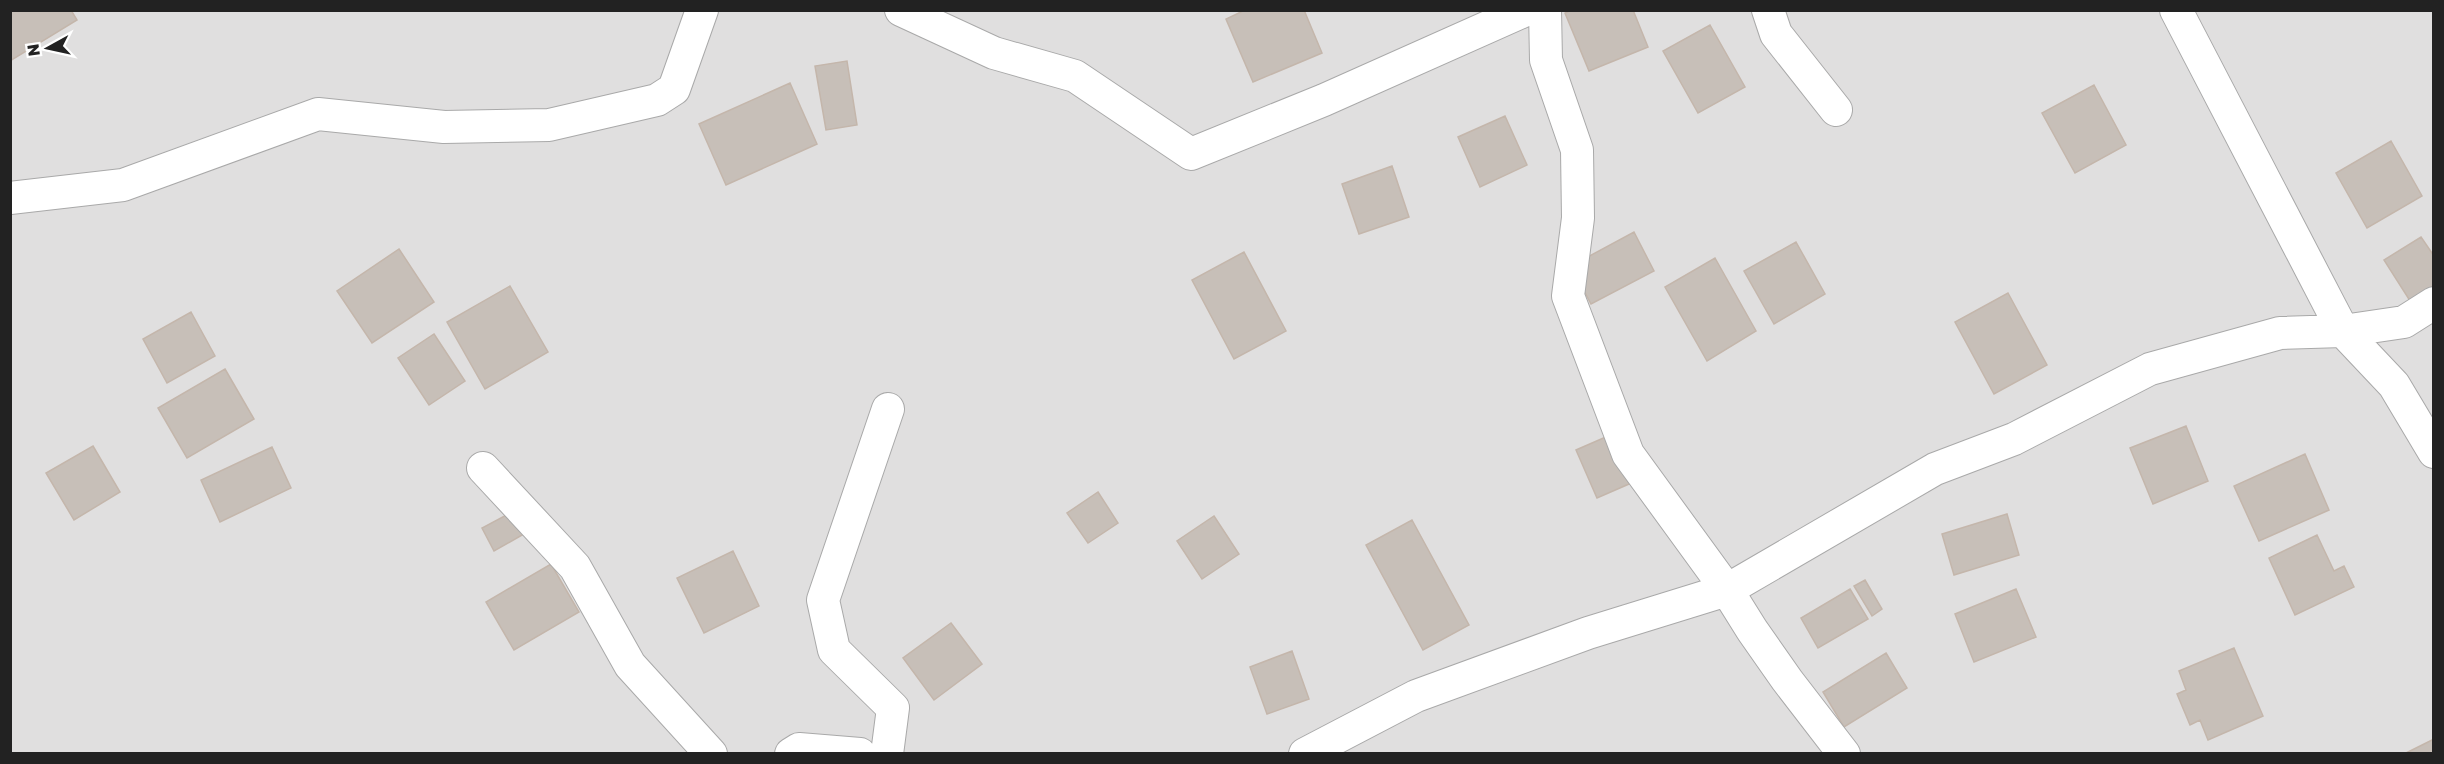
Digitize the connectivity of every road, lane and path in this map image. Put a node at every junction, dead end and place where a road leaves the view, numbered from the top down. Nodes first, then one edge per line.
1 (702, 10) edge
2 (901, 10) edge
3 (1526, 10) edge
4 (1545, 10) edge
5 (1768, 10) edge
6 (2176, 10) edge
7 (1836, 110) dead end
8 (10, 198) edge
9 (2433, 303) edge
10 (2343, 331) junction
11 (888, 409) dead end
12 (2433, 452) edge
13 (483, 468) dead end
14 (1726, 590) junction
15 (711, 753) edge
16 (791, 753) edge
17 (860, 753) edge
18 (887, 753) edge
19 (1305, 753) edge
20 (1844, 753) edge

1 - 8 street
2 - 3 street
4 - 14 street
5 - 7 street
6 - 10 street
9 - 10 street
10 - 12 street
10 - 14 street
11 - 18 street
13 - 15 street
14 - 19 street
14 - 20 street
16 - 17 street

